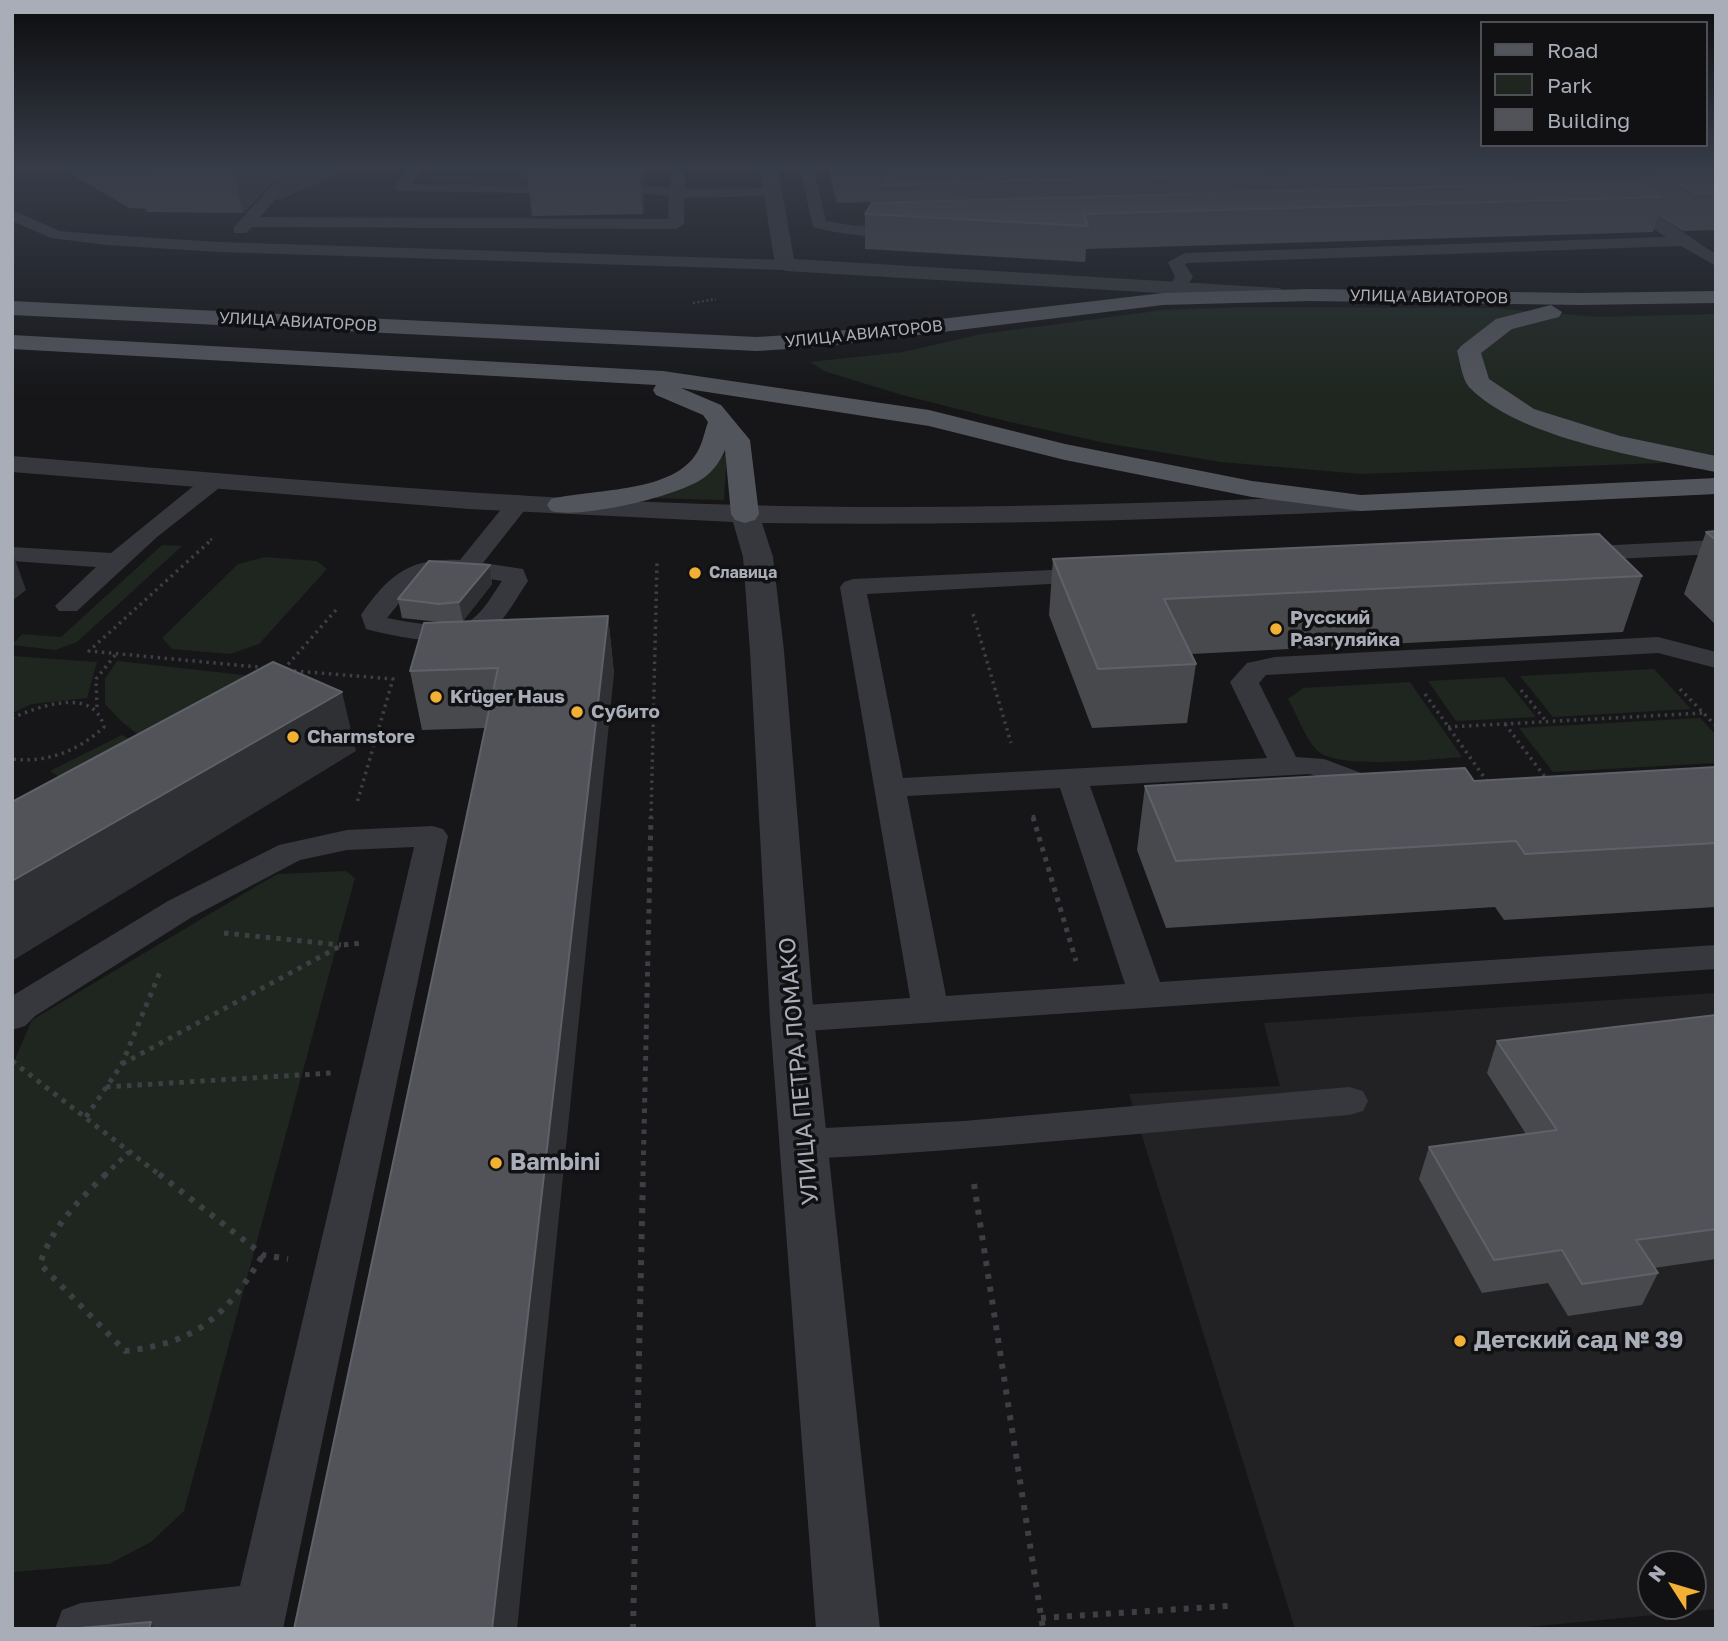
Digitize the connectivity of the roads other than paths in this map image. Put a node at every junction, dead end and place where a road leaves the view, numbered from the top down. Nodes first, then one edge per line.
1 (200, 246) edge
2 (782, 246) edge
3 (1571, 246) edge
4 (1688, 246) edge
5 (219, 247) joint
6 (1716, 261) edge
7 (785, 265) junction
8 (1176, 289) junction
9 (1310, 295) junction
10 (1716, 297) edge
11 (1665, 298) junction
12 (12, 308) edge
13 (12, 342) edge
14 (595, 374) junction
15 (721, 422) junction
16 (12, 464) edge
17 (1716, 464) edge
18 (215, 480) junction
19 (1716, 486) edge
20 (519, 502) junction
21 (1362, 503) junction
22 (561, 505) junction
23 (745, 514) junction
24 (1716, 547) edge
25 (12, 554) edge
26 (1548, 555) edge
27 (117, 561) junction
28 (468, 568) junction
29 (1116, 575) edge
30 (68, 606) dead end
31 (1716, 660) edge
32 (1286, 766) junction
33 (1072, 778) junction
34 (890, 788) junction
35 (1405, 795) edge
36 (1716, 957) edge
37 (1147, 995) junction
38 (930, 1010) junction
39 (12, 1017) edge
40 (792, 1019) junction
41 (1349, 1101) dead end
42 (805, 1144) junction
43 (258, 1619) edge
44 (81, 1629) edge
45 (848, 1629) edge

1 - 5 lane
2 - 7 street
3 - 8 lane
4 - 6 lane
5 - 7 lane
7 - 8 street
8 - 9 street
9 - 11 main road, УЛИЦА АВИАТОРОВ
9 - 12 main road, УЛИЦА АВИАТОРОВ
10 - 11 main road, УЛИЦА АВИАТОРОВ
11 - 17 main road
13 - 14 main road, УЛИЦА АВИАТОРОВ
14 - 15 main road
14 - 21 main road, УЛИЦА АВИАТОРОВ
15 - 22 main road
15 - 23 main road
16 - 18 street, УЛИЦА АВИАТОРОВ
18 - 20 street, УЛИЦА АВИАТОРОВ
18 - 27 lane
19 - 21 main road, УЛИЦА АВИАТОРОВ
20 - 22 street, УЛИЦА АВИАТОРОВ
20 - 28 lane
21 - 23 street, УЛИЦА АВИАТОРОВ
22 - 23 street, УЛИЦА АВИАТОРОВ
23 - 40 street, УЛИЦА ПЕТРА ЛОМАКО
24 - 26 lane
25 - 27 lane
27 - 30 lane
28 - 28 lane
29 - 34 lane
31 - 32 lane
32 - 33 lane
32 - 35 lane
33 - 34 lane
33 - 37 lane
34 - 38 lane
36 - 37 lane
37 - 38 lane
38 - 40 lane
39 - 43 lane
40 - 42 street, УЛИЦА ПЕТРА ЛОМАКО
41 - 42 lane
42 - 45 street, УЛИЦА ПЕТРА ЛОМАКО
43 - 44 lane

